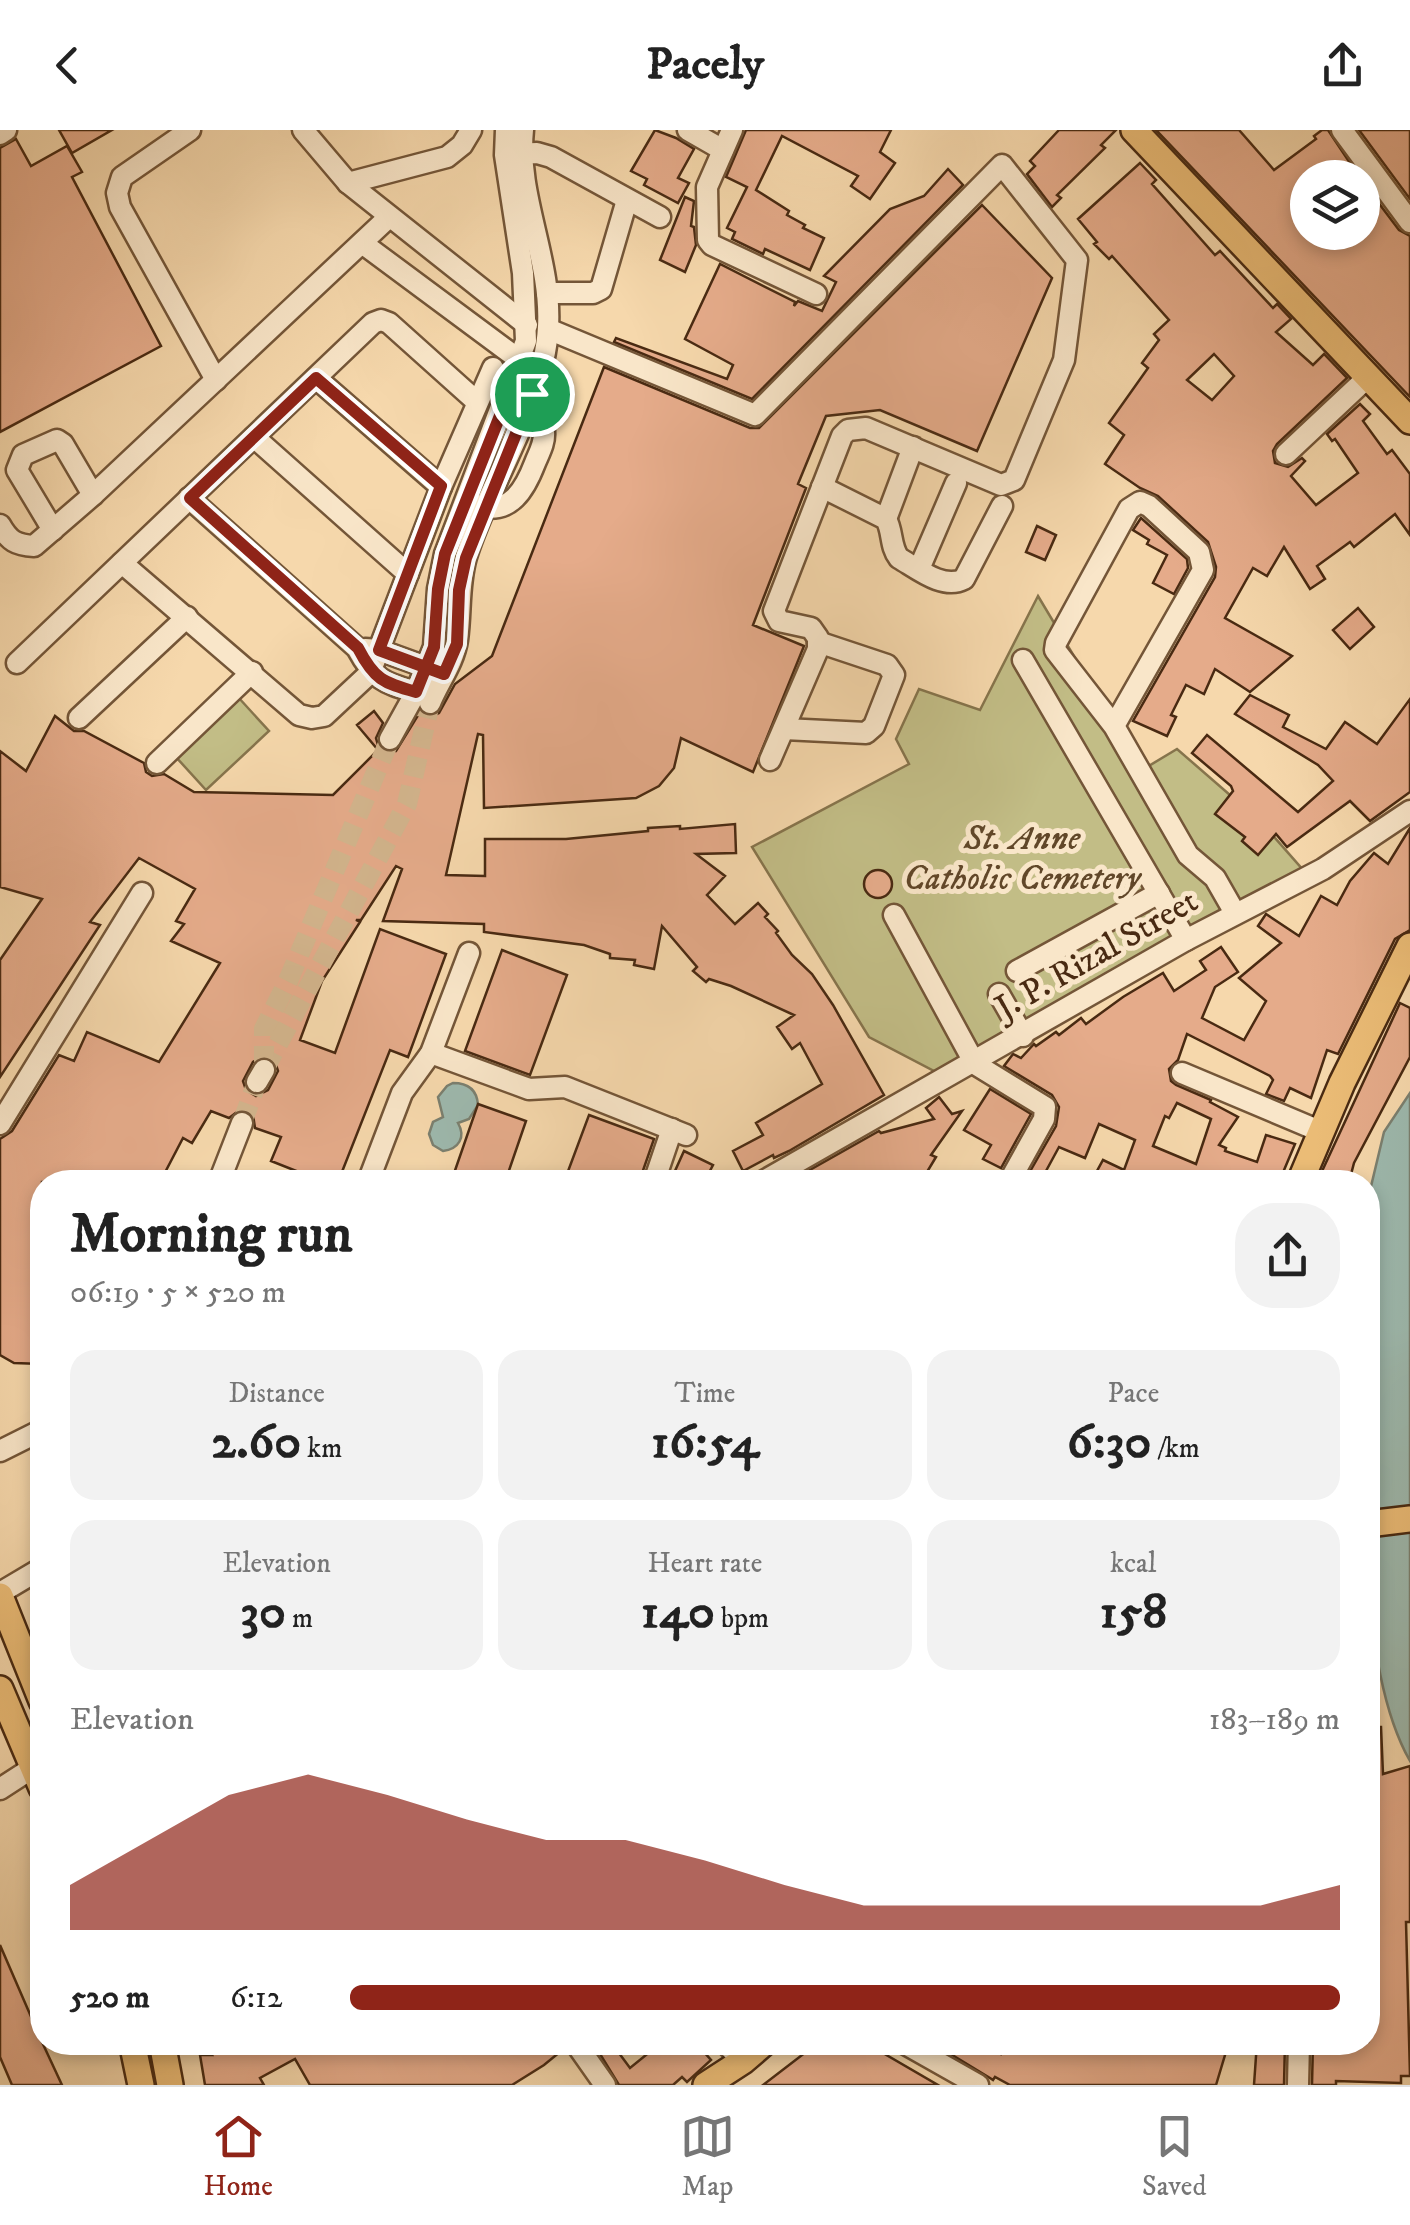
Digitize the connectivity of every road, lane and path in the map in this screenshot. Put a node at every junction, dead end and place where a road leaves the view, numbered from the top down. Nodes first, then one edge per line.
1 (190, 130) edge
2 (303, 130) edge
3 (470, 130) edge
4 (506, 130) edge
5 (524, 130) edge
6 (688, 130) edge
7 (1134, 130) edge
8 (1342, 130) edge
9 (728, 140) edge
10 (513, 154) junction
11 (348, 183) junction
12 (627, 200) junction
13 (660, 216) dead end
14 (389, 217) junction
15 (1410, 222) edge
16 (362, 243) junction
17 (547, 294) junction
18 (816, 294) dead end
19 (527, 325) junction
20 (548, 330) junction
21 (521, 361) junction
22 (493, 368) dead end
23 (1368, 376) junction
24 (316, 378) junction
25 (216, 380) junction
26 (511, 388) junction
27 (532, 394) junction
28 (476, 401) junction
29 (1410, 421) edge
30 (254, 437) junction
31 (913, 447) junction
32 (1286, 454) dead end
33 (956, 483) dead end
34 (441, 486) junction
35 (822, 486) junction
36 (93, 495) junction
37 (190, 498) junction
38 (476, 505) junction
39 (1002, 506) dead end
40 (886, 519) junction
41 (0, 525) edge
42 (52, 530) junction
43 (122, 563) junction
44 (919, 569) junction
45 (408, 574) junction
46 (187, 618) junction
47 (818, 642) junction
48 (368, 649) junction
49 (1023, 660) dead end
50 (17, 663) dead end
51 (435, 671) junction
52 (252, 672) junction
53 (370, 673) junction
54 (426, 697) junction
55 (79, 718) dead end
56 (1114, 726) junction
57 (784, 730) junction
58 (390, 739) tunnel mouth
59 (770, 760) dead end
60 (157, 763) dead end
61 (1410, 811) edge
62 (1159, 892) junction
63 (142, 893) dead end
64 (1235, 913) junction
65 (894, 915) dead end
66 (1186, 940) junction
67 (1410, 946) edge
68 (469, 952) dead end
69 (1018, 971) dead end
70 (999, 994) dead end
71 (1024, 1036) junction
72 (431, 1053) junction
73 (975, 1064) junction
74 (1182, 1073) dead end
75 (242, 1123) tunnel mouth
76 (0, 1124) edge
77 (1322, 1132) junction
78 (224, 1170) edge
79 (373, 1170) edge
80 (660, 1170) edge
81 (784, 1170) edge
82 (1016, 1170) edge
83 (1305, 1170) edge
84 (30, 1436) edge
85 (0, 1451) edge
86 (1410, 1519) edge
87 (1380, 1523) edge
88 (30, 1576) edge
89 (0, 1595) edge
90 (7, 1632) edge
91 (30, 1677) edge
92 (0, 1689) edge
93 (30, 1759) edge
94 (30, 1780) edge
95 (0, 1788) edge
96 (135, 2055) edge
97 (164, 2055) edge
98 (584, 2055) edge
99 (736, 2055) edge
100 (751, 2055) edge
101 (925, 2055) edge
102 (1299, 2055) edge
103 (743, 2062) junction
104 (142, 2085) edge
105 (170, 2085) edge
106 (605, 2085) edge
107 (706, 2085) edge
108 (978, 2085) edge
109 (1298, 2085) edge

1 - 25 street
2 - 11 street
3 - 11 street
4 - 10 street
5 - 10 street
6 - 9 street
7 - 23 main road
8 - 15 street
9 - 18 street
10 - 12 street
10 - 17 street
10 - 19 street
11 - 14 street
12 - 13 street
12 - 17 street
14 - 16 street
14 - 19 street
16 - 21 street
16 - 25 street
17 - 20 street
19 - 21 street
20 - 27 street
20 - 31 street
21 - 26 street
22 - 28 street
23 - 29 main road
23 - 32 street
24 - 28 street
24 - 30 street
24 - 34 street
25 - 36 street
26 - 27 street
26 - 38 street
27 - 38 street
27 - 38 street
28 - 34 street
30 - 37 street
30 - 45 street
31 - 35 street
31 - 40 street
33 - 44 street
34 - 45 street
35 - 40 street
35 - 47 street
36 - 42 street
36 - 42 street
37 - 43 street
37 - 48 street
38 - 51 street
39 - 44 street
40 - 44 street
41 - 42 street
43 - 46 street
43 - 50 street
45 - 48 street
46 - 52 street
46 - 55 street
47 - 57 street
47 - 57 street
48 - 51 street
48 - 53 street
49 - 62 street
51 - 54 street
52 - 53 street
52 - 60 street
53 - 54 street
54 - 58 street
56 - 56 street
56 - 64 street
57 - 59 street
61 - 64 street, J. P. Rizal Street
62 - 66 street
62 - 69 street
63 - 76 street
64 - 66 street, J. P. Rizal Street
65 - 73 street
66 - 71 street, J. P. Rizal Street
67 - 77 main road
68 - 72 street
70 - 71 street
71 - 73 street, J. P. Rizal Street
72 - 79 street
72 - 80 street
73 - 81 street, J. P. Rizal Street
73 - 82 street
74 - 77 street
75 - 78 street
77 - 83 main road
84 - 85 street
86 - 87 main road
88 - 89 street
89 - 90 main road
90 - 91 main road
92 - 93 main road
94 - 95 street
96 - 104 main road
97 - 105 main road
98 - 106 street
99 - 103 street
100 - 103 main road
101 - 108 street
102 - 109 street
103 - 107 main road

